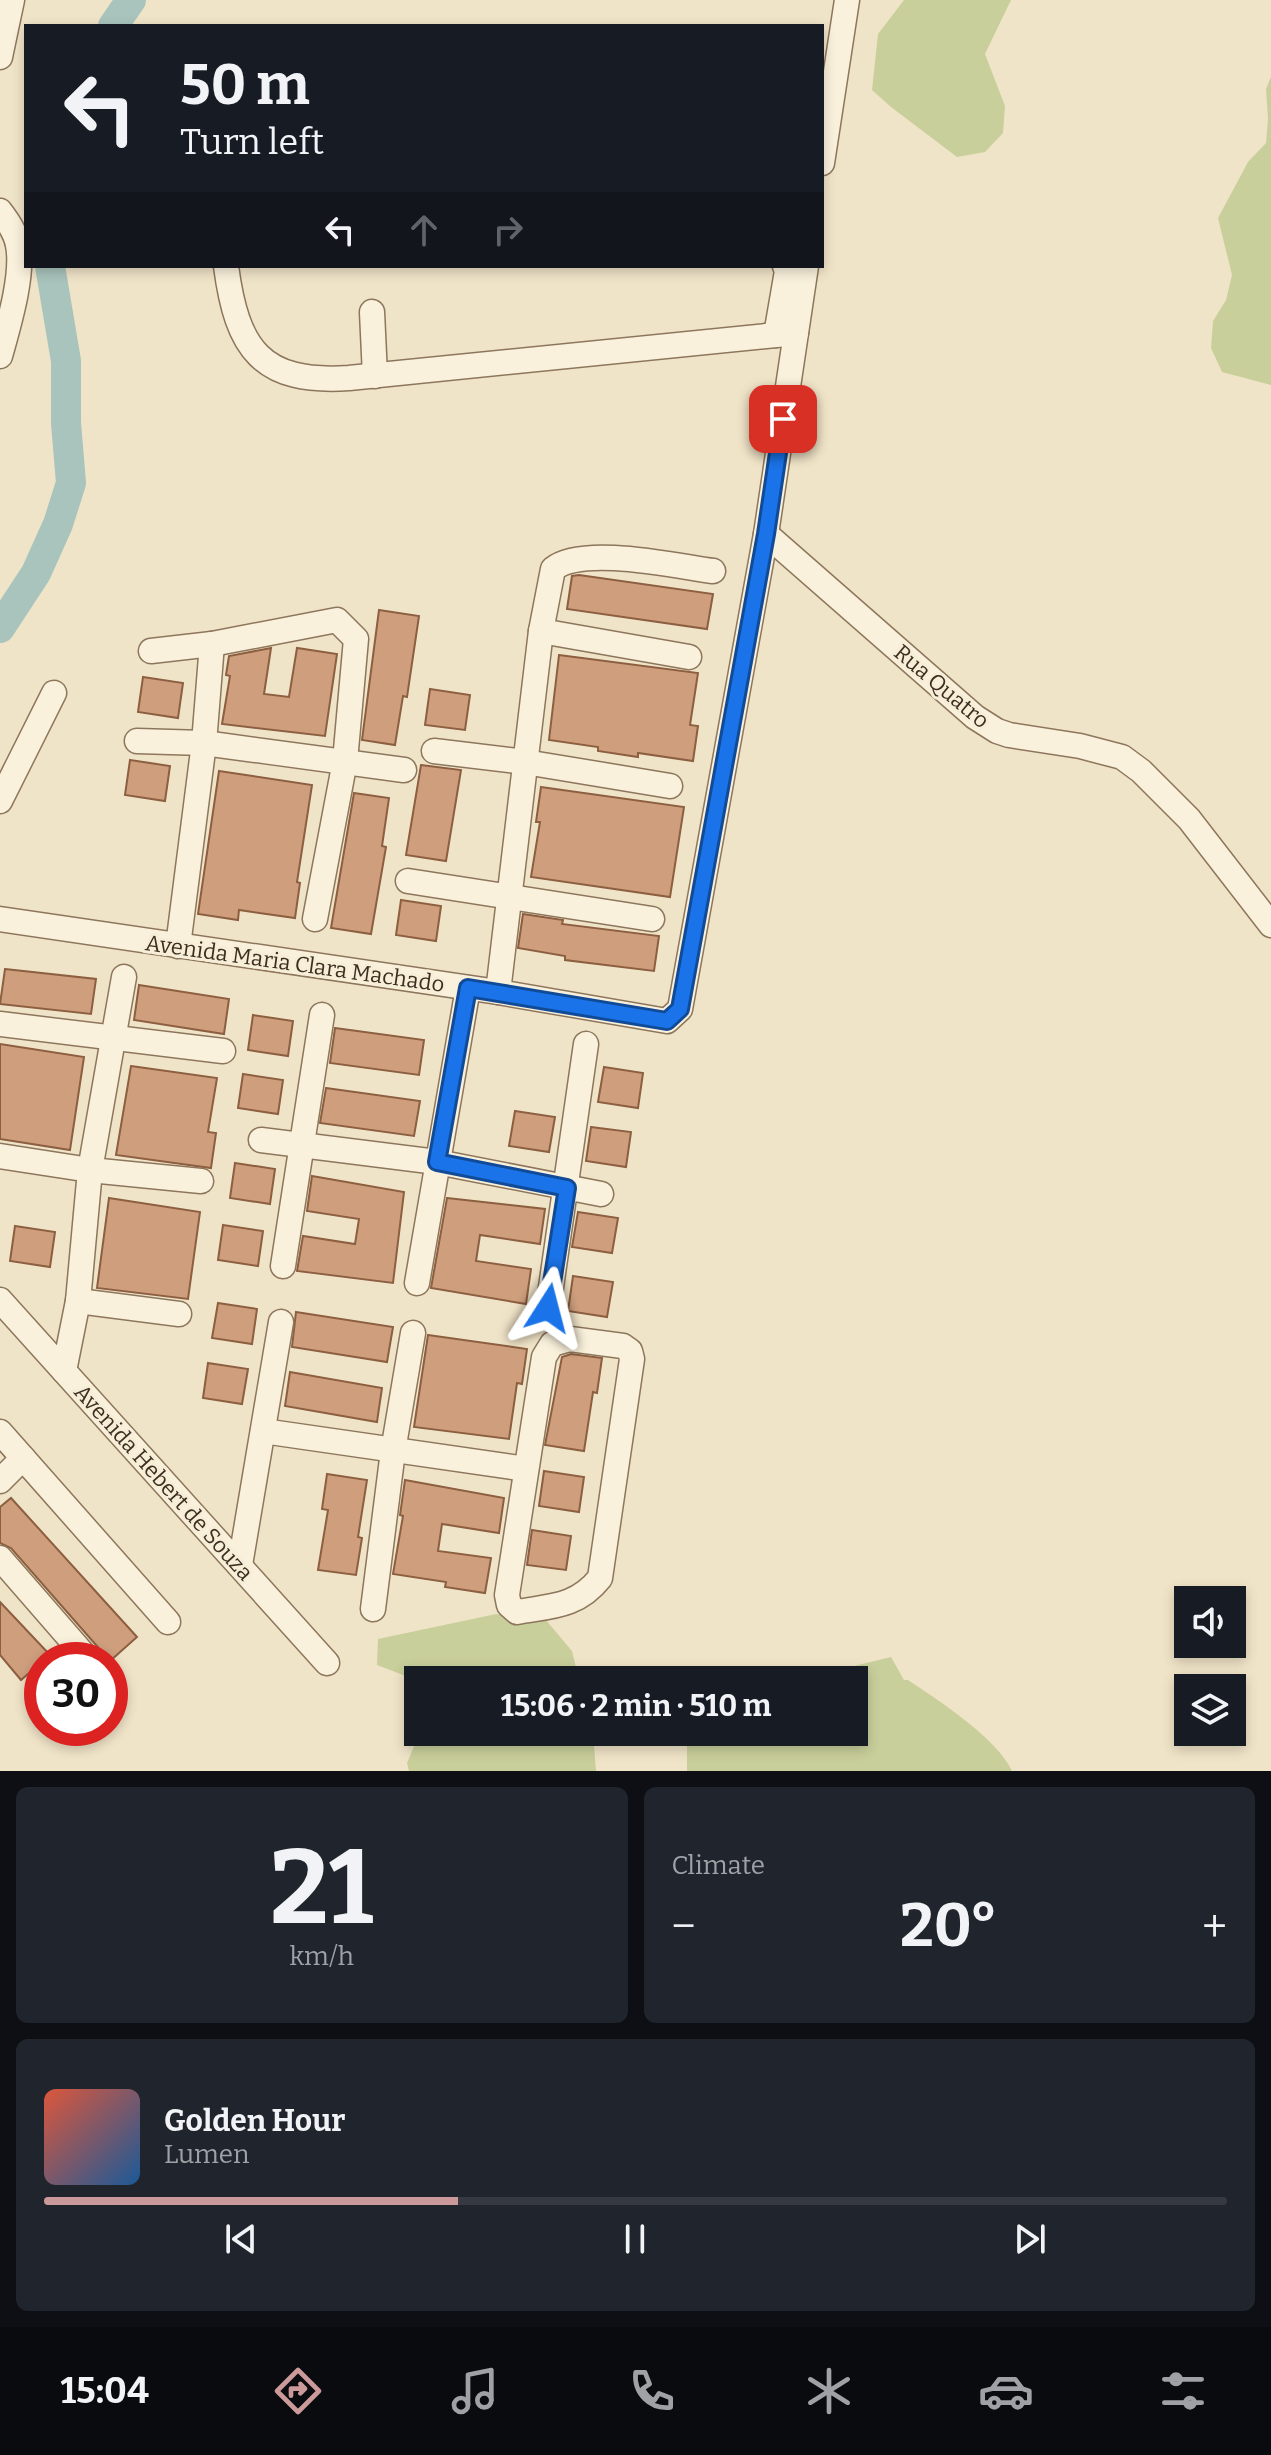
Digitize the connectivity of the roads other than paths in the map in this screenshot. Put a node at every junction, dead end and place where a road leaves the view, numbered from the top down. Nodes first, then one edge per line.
1 (12, 0) edge
2 (847, 0) edge
3 (0, 56) edge
4 (824, 142) edge
5 (0, 211) edge
6 (226, 268) edge
7 (786, 268) edge
8 (805, 268) edge
9 (372, 312) dead end
10 (786, 334) junction
11 (0, 356) edge
12 (375, 376) junction
13 (766, 534) junction
14 (713, 571) dead end
15 (541, 631) junction
16 (212, 644) junction
17 (151, 651) dead end
18 (689, 657) dead end
19 (54, 693) dead end
20 (137, 741) dead end
21 (204, 743) junction
22 (434, 751) dead end
23 (345, 761) junction
24 (525, 762) junction
25 (404, 770) dead end
26 (670, 786) dead end
27 (0, 801) edge
28 (408, 881) dead end
29 (508, 897) junction
30 (0, 919) edge
31 (315, 919) dead end
32 (652, 919) dead end
33 (1271, 925) edge
34 (178, 946) junction
35 (124, 977) dead end
36 (468, 988) junction
37 (498, 992) junction
38 (322, 1015) dead end
39 (0, 1024) edge
40 (112, 1039) junction
41 (586, 1044) dead end
42 (223, 1051) dead end
43 (261, 1140) dead end
44 (300, 1146) junction
45 (0, 1156) edge
46 (437, 1162) junction
47 (90, 1170) junction
48 (201, 1181) dead end
49 (567, 1188) junction
50 (601, 1194) dead end
51 (283, 1266) dead end
52 (417, 1283) dead end
53 (0, 1300) edge
54 (78, 1301) junction
55 (548, 1308) dead end
56 (179, 1314) dead end
57 (281, 1322) dead end
58 (413, 1333) dead end
59 (64, 1371) junction
60 (263, 1431) junction
61 (0, 1432) edge
62 (393, 1451) junction
63 (23, 1458) junction
64 (526, 1469) junction
65 (0, 1481) edge
66 (0, 1558) edge
67 (240, 1565) junction
68 (373, 1609) dead end
69 (168, 1622) dead end
70 (73, 1642) edge
71 (327, 1663) dead end

1 - 3 street
2 - 4 street
5 - 11 street
6 - 12 street
7 - 10 street
8 - 10 street
9 - 12 street
10 - 12 street
10 - 13 street
13 - 33 street, Rua Quatro
13 - 37 street, Avenida Maria Clara Machado
14 - 15 street
15 - 18 street
15 - 24 street
16 - 17 street
16 - 21 street
16 - 23 street
19 - 27 street
20 - 21 street
21 - 23 street
21 - 34 street
22 - 24 street
23 - 25 street
23 - 31 street
24 - 26 street
24 - 29 street
28 - 29 street
29 - 32 street
29 - 37 street
30 - 34 street, Avenida Maria Clara Machado
34 - 36 street, Avenida Maria Clara Machado
35 - 40 street
36 - 37 street, Avenida Maria Clara Machado
36 - 46 street
38 - 44 street
39 - 40 street
40 - 42 street
40 - 47 street
41 - 49 street
43 - 44 street
44 - 46 street
44 - 51 street
45 - 47 street
46 - 49 street
46 - 52 street
47 - 48 street
47 - 54 street
49 - 50 street
49 - 55 street
53 - 59 street, Avenida Hebert de Souza
54 - 56 street
54 - 59 street
57 - 60 street
58 - 62 street
59 - 67 street, Avenida Hebert de Souza
60 - 62 street
60 - 67 street
61 - 63 street
62 - 64 street
62 - 68 street
63 - 65 street
63 - 69 street
64 - 64 street
66 - 70 street
67 - 71 street, Avenida Hebert de Souza

